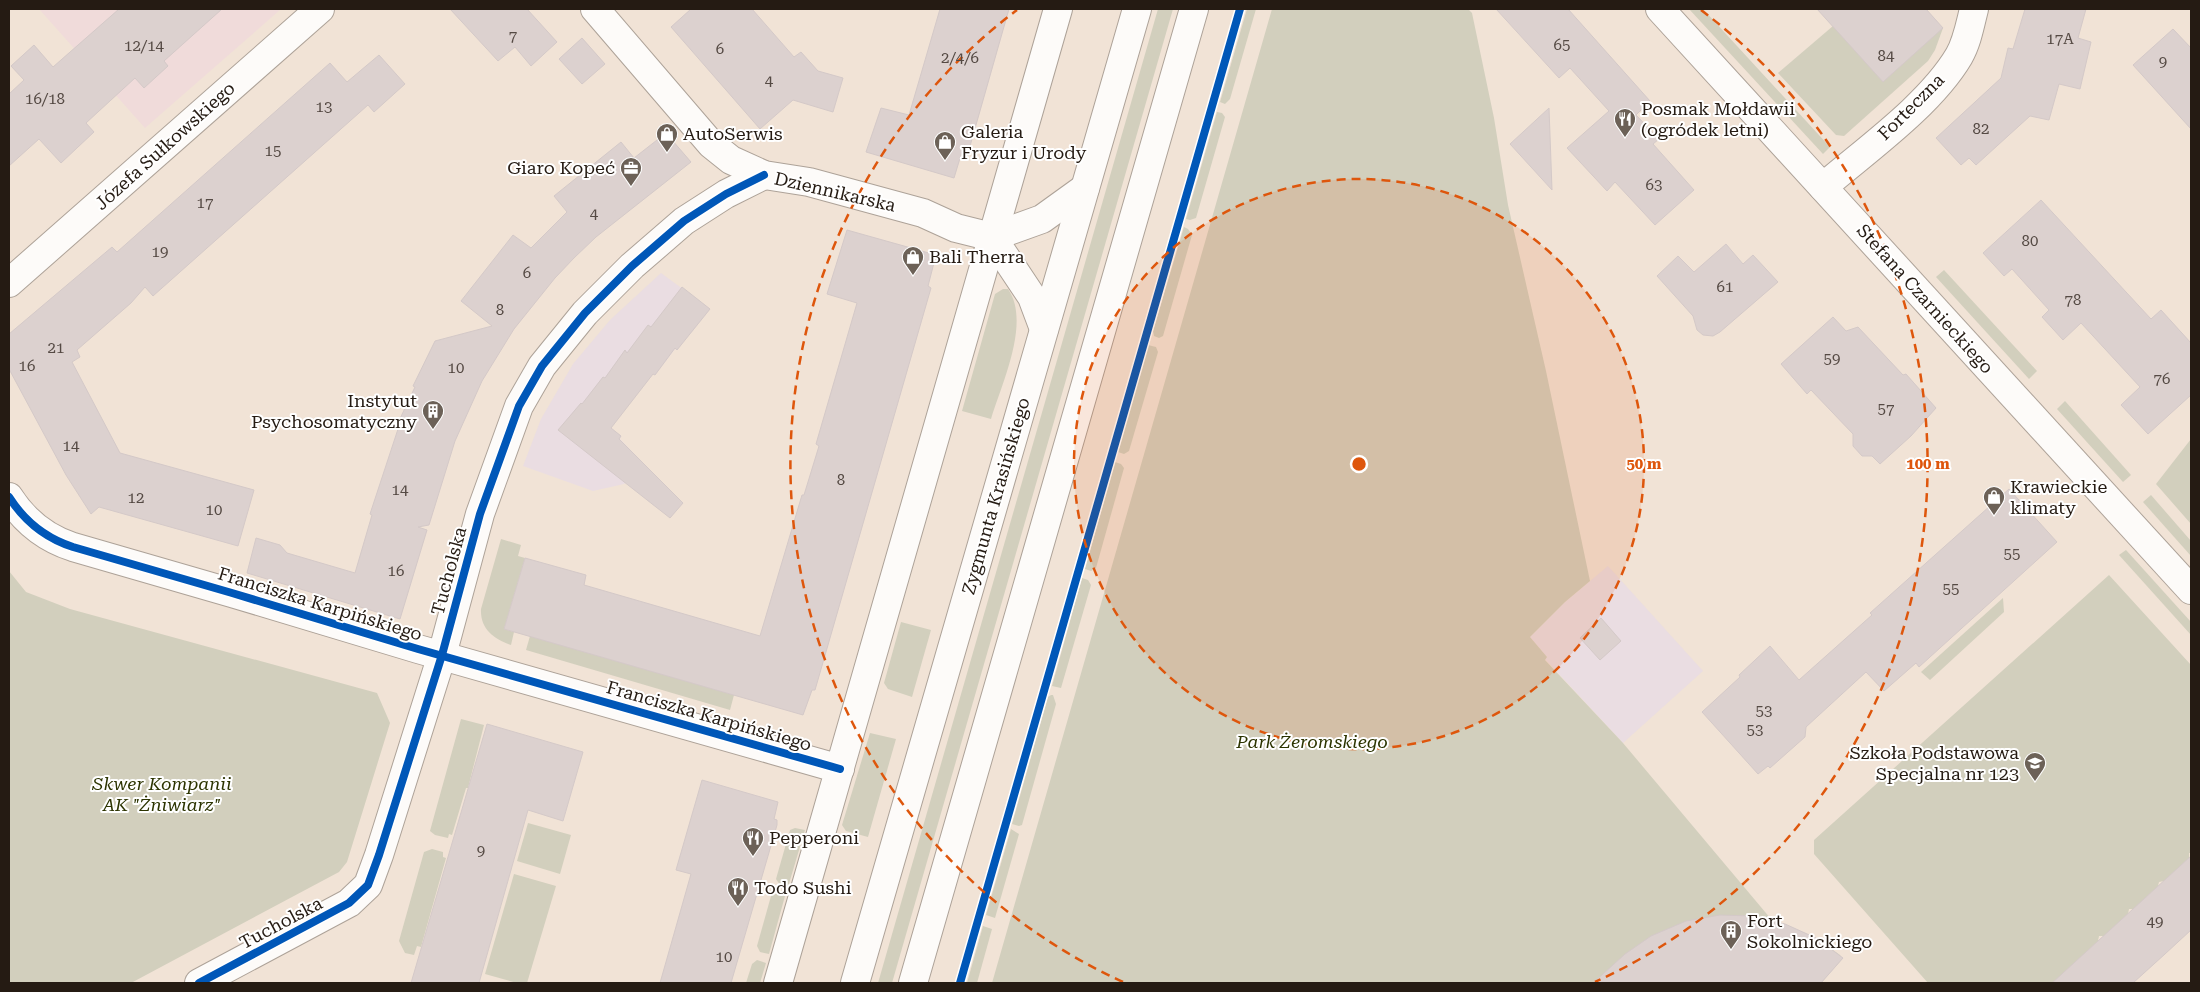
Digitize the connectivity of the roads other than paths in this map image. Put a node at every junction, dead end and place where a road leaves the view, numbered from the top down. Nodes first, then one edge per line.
1 (320, 9) edge
2 (595, 9) edge
3 (1058, 9) edge
4 (1137, 9) edge
5 (1194, 9) edge
6 (1660, 9) edge
7 (1974, 9) edge
8 (764, 175) junction
9 (1823, 187) junction
10 (1085, 188) junction
11 (992, 237) junction
12 (9, 283) edge
13 (1044, 329) junction
14 (9, 497) edge
15 (2191, 590) edge
16 (442, 656) junction
17 (840, 769) junction
18 (199, 983) edge
19 (778, 983) edge
20 (855, 983) edge
21 (913, 983) edge

1 - 12 street, Józefa Sułkowskiego
2 - 8 street, Dziennikarska
3 - 11 street
4 - 10 street, Zygmunta Krasińskiego
5 - 21 street
6 - 9 street, Stefana Czarnieckiego
7 - 9 street, Forteczna
8 - 11 street, Dziennikarska
8 - 16 street, Tucholska
9 - 15 street, Stefana Czarnieckiego
10 - 11 street
10 - 13 street, Zygmunta Krasińskiego
11 - 13 street
11 - 17 street
13 - 20 street, Zygmunta Krasińskiego
14 - 16 street, Franciszka Karpińskiego
16 - 17 street, Franciszka Karpińskiego
16 - 18 street, Tucholska
17 - 19 street

